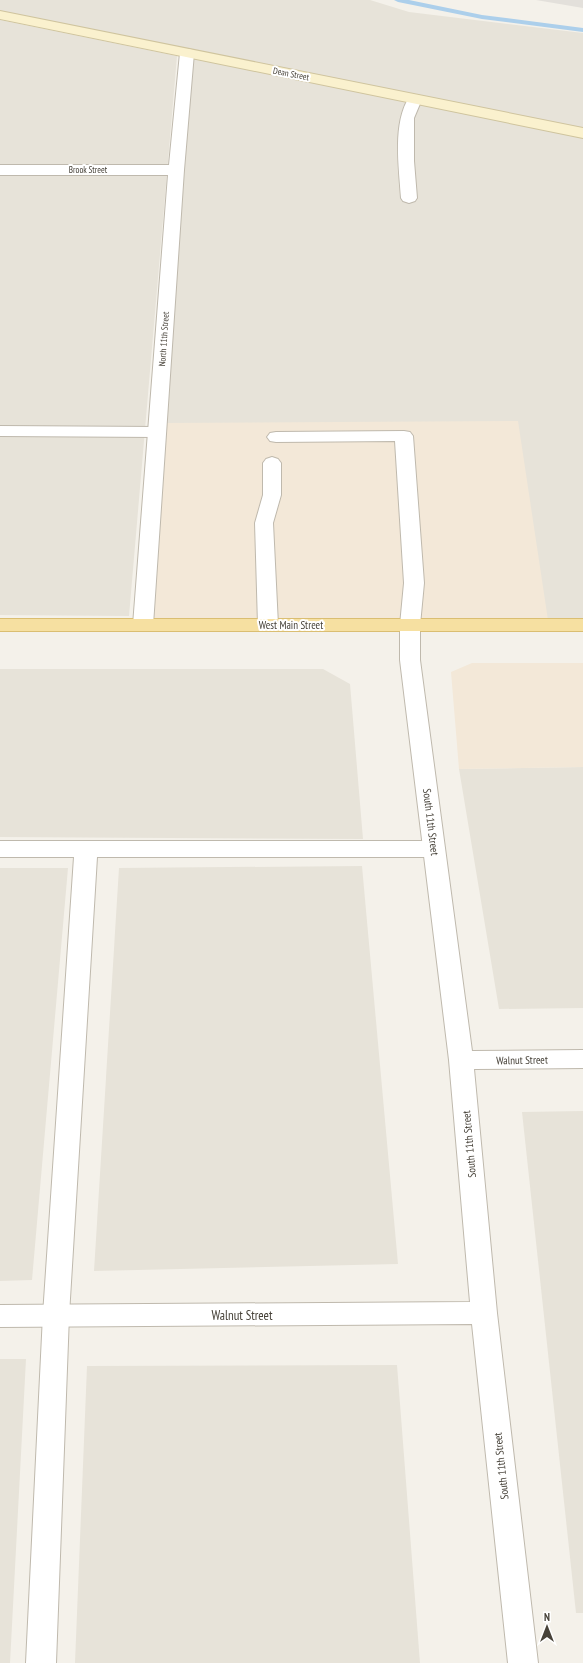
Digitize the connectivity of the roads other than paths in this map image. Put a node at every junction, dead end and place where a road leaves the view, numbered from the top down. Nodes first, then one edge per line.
1 (0, 15) edge
2 (187, 53) junction
3 (415, 99) junction
4 (583, 133) edge
5 (0, 170) edge
6 (176, 170) junction
7 (409, 198) dead end
8 (0, 431) edge
9 (157, 432) junction
10 (276, 437) dead end
11 (272, 462) dead end
12 (0, 624) edge
13 (143, 625) junction
14 (268, 625) junction
15 (410, 625) junction
16 (583, 625) edge
17 (0, 849) edge
18 (86, 849) junction
19 (434, 849) junction
20 (583, 1059) edge
21 (461, 1060) junction
22 (484, 1313) junction
23 (0, 1316) edge
24 (56, 1316) junction
25 (41, 1663) edge
26 (522, 1663) edge

1 - 2 street, Dean Street
2 - 3 street, Dean Street
2 - 6 street, North 11th Street
3 - 4 street, Dean Street
3 - 7 street
5 - 6 street, Brook Street
6 - 9 street, North 11th Street
8 - 9 street
9 - 13 street, North 11th Street
10 - 15 street, South 11th Street
11 - 14 street
12 - 13 main road, West Main Street
13 - 14 main road, West Main Street
14 - 15 main road, West Main Street
15 - 16 main road, West Main Street
15 - 19 street, South 11th Street
17 - 18 street
18 - 19 street
18 - 24 street
19 - 21 street, South 11th Street
20 - 21 street, Walnut Street
21 - 22 street, South 11th Street
22 - 24 street, Walnut Street
22 - 26 street, South 11th Street
23 - 24 street, Walnut Street
24 - 25 street

